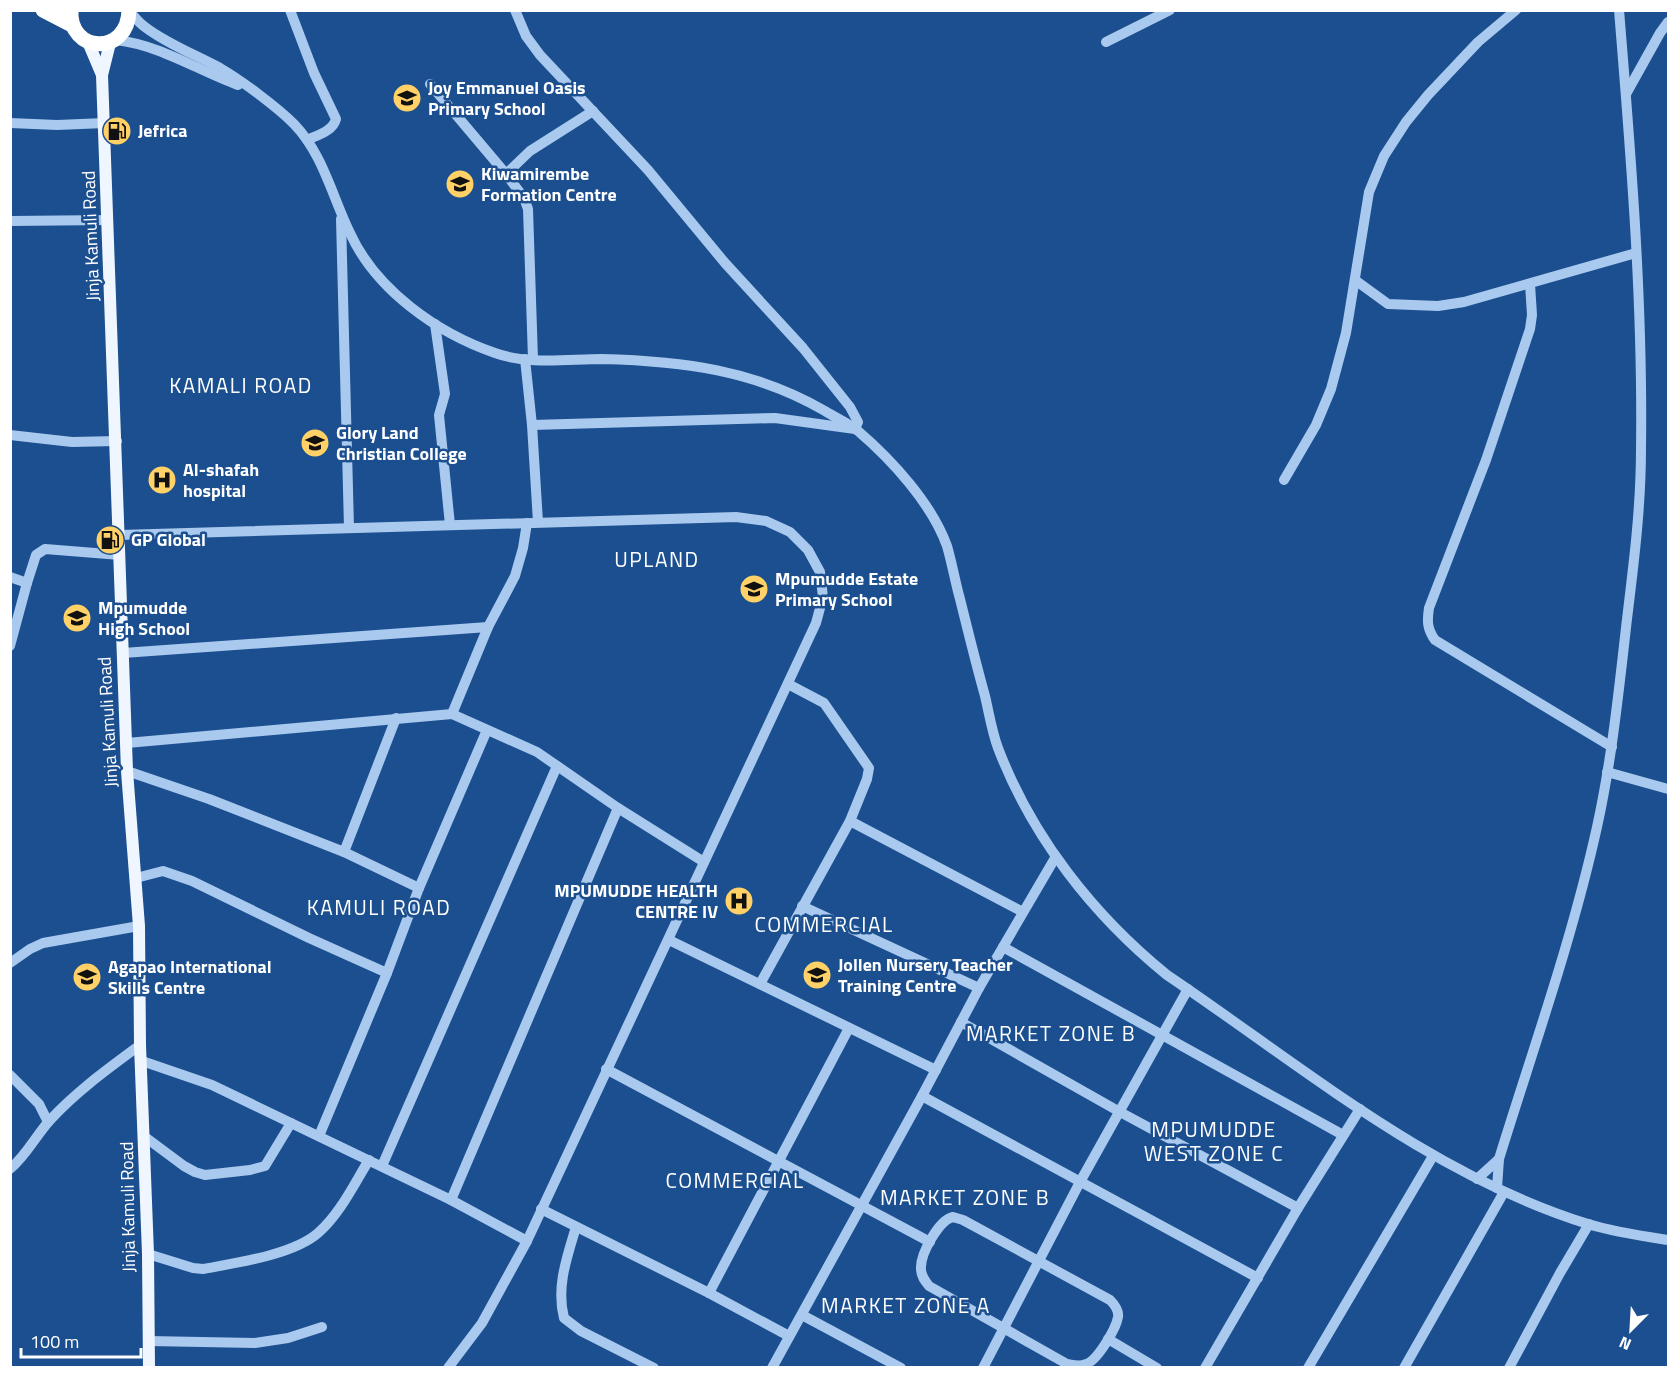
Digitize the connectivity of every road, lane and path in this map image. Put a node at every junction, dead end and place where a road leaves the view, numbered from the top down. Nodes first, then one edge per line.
1 (43, 10) edge
2 (290, 10) edge
3 (515, 10) edge
4 (1170, 10) edge
5 (1516, 10) edge
6 (1619, 10) edge
7 (129, 11) edge
8 (72, 18) edge
9 (1668, 22) edge
10 (113, 41) junction
11 (88, 42) junction
12 (1106, 42) dead end
13 (102, 75) junction
14 (430, 84) dead end
15 (250, 90) junction
16 (1626, 94) junction
17 (593, 111) junction
18 (10, 123) edge
19 (105, 123) junction
20 (307, 140) junction
21 (506, 174) junction
22 (341, 213) junction
23 (10, 220) edge
24 (108, 220) junction
25 (1636, 253) junction
26 (1354, 280) junction
27 (1530, 284) junction
28 (435, 324) junction
29 (529, 359) junction
30 (532, 425) junction
31 (855, 429) junction
32 (10, 435) edge
33 (117, 441) junction
34 (1284, 480) dead end
35 (532, 522) junction
36 (450, 525) junction
37 (349, 528) junction
38 (119, 535) junction
39 (120, 555) junction
40 (10, 577) edge
41 (27, 583) junction
42 (488, 627) junction
43 (10, 646) edge
44 (123, 653) junction
45 (788, 684) junction
46 (452, 714) junction
47 (396, 718) junction
48 (487, 730) junction
49 (127, 743) junction
50 (1612, 747) junction
51 (557, 766) junction
52 (127, 771) junction
53 (1607, 772) junction
54 (1668, 789) edge
55 (618, 808) junction
56 (850, 821) junction
57 (344, 852) junction
58 (1055, 858) junction
59 (704, 862) junction
60 (136, 878) junction
61 (419, 888) junction
62 (802, 906) junction
63 (1023, 912) junction
64 (139, 926) junction
65 (669, 940) junction
66 (1003, 947) junction
67 (10, 963) edge
68 (387, 973) junction
69 (760, 984) junction
70 (979, 988) junction
71 (1188, 989) junction
72 (961, 1022) junction
73 (849, 1028) junction
74 (1163, 1036) junction
75 (140, 1045) junction
76 (142, 1061) junction
77 (606, 1068) junction
78 (936, 1070) junction
79 (10, 1075) edge
80 (922, 1096) junction
81 (1360, 1109) junction
82 (1120, 1112) junction
83 (48, 1122) junction
84 (291, 1124) junction
85 (1343, 1135) junction
86 (320, 1136) junction
87 (145, 1137) junction
88 (1433, 1156) junction
89 (1499, 1159) junction
90 (369, 1160) junction
91 (779, 1161) junction
92 (382, 1166) junction
93 (10, 1169) edge
94 (1478, 1179) junction
95 (1080, 1182) junction
96 (1501, 1190) junction
97 (452, 1200) junction
98 (863, 1205) junction
99 (1298, 1208) junction
100 (541, 1209) junction
101 (1589, 1224) junction
102 (576, 1227) junction
103 (1668, 1240) edge
104 (527, 1241) junction
105 (930, 1242) junction
106 (148, 1254) junction
107 (1038, 1261) junction
108 (1258, 1278) junction
109 (709, 1293) junction
110 (802, 1314) junction
111 (322, 1327) dead end
112 (1003, 1329) junction
113 (789, 1336) junction
114 (1108, 1339) junction
115 (148, 1341) junction
116 (149, 1368) edge
117 (448, 1368) edge
118 (654, 1368) edge
119 (772, 1368) edge
120 (901, 1368) edge
121 (983, 1368) edge
122 (1157, 1368) edge
123 (1205, 1368) edge
124 (1308, 1368) edge
125 (1404, 1368) edge
126 (1509, 1368) edge

1 - 8 highway
2 - 20 street
3 - 17 street
4 - 12 street
5 - 26 street
6 - 16 street
7 - 10 highway
7 - 15 street
8 - 11 highway
9 - 16 street
10 - 11 highway
10 - 13 main road, Jinja Kamuli Road
10 - 15 street
11 - 13 main road, Jinja Kamuli Road
13 - 19 main road, Jinja Kamuli Road
14 - 21 street
15 - 20 street
16 - 25 street
17 - 21 street
17 - 31 street
18 - 19 street
19 - 24 main road, Jinja Kamuli Road
20 - 22 street
21 - 29 street
22 - 28 street
22 - 37 street
23 - 24 street
24 - 33 main road, Jinja Kamuli Road
25 - 27 street
25 - 50 street
26 - 27 street
26 - 34 street
27 - 50 street
28 - 29 street
28 - 36 street
29 - 30 street
29 - 31 street
30 - 31 street
30 - 35 street
31 - 58 street
32 - 33 street
33 - 38 main road, Jinja Kamuli Road
35 - 36 street
35 - 42 street
35 - 45 street
36 - 37 street
37 - 38 street
38 - 39 main road, Jinja Kamuli Road
39 - 41 street
39 - 44 main road, Jinja Kamuli Road
40 - 41 street
41 - 43 street
42 - 44 street
42 - 46 street
44 - 49 main road, Jinja Kamuli Road
45 - 56 street
45 - 59 street
46 - 47 street
46 - 48 street
47 - 49 street
47 - 57 street
48 - 51 street
48 - 61 street
49 - 52 main road, Jinja Kamuli Road
50 - 53 street
51 - 55 street
51 - 92 street
52 - 57 street
52 - 60 main road, Jinja Kamuli Road
53 - 54 street
53 - 89 street
55 - 59 street
55 - 97 street
56 - 62 street
56 - 63 street
57 - 61 street
58 - 63 street
58 - 71 street
59 - 65 street
60 - 64 main road, Jinja Kamuli Road
60 - 68 street
61 - 68 street
62 - 69 street
62 - 70 street
63 - 66 street
64 - 67 street
64 - 75 main road, Jinja Kamuli Road
65 - 69 street
65 - 77 street
66 - 70 street
66 - 74 street
68 - 86 street
69 - 73 street
70 - 72 street
71 - 74 street
71 - 81 street
72 - 78 street
72 - 82 street
73 - 78 street
73 - 91 street
74 - 82 street
74 - 85 street
75 - 76 main road, Jinja Kamuli Road
75 - 83 street
76 - 84 street
76 - 87 main road, Jinja Kamuli Road
77 - 91 street
77 - 100 street
78 - 80 street
79 - 83 street
80 - 95 street
80 - 98 street
81 - 85 street
81 - 88 street
82 - 95 street
82 - 99 street
83 - 93 street
84 - 86 street
84 - 87 street
85 - 99 street
86 - 90 street
87 - 106 main road, Jinja Kamuli Road
88 - 94 street
88 - 124 street
89 - 94 street
89 - 96 street
90 - 92 street
90 - 106 street
91 - 98 street
91 - 109 street
92 - 97 street
94 - 96 street
95 - 107 street
95 - 108 street
96 - 101 street
96 - 125 street
97 - 104 street
98 - 105 street
98 - 110 street
99 - 108 street
100 - 102 street
100 - 104 street
101 - 103 street
101 - 126 street
102 - 109 street
102 - 118 street
104 - 117 street
105 - 107 street
105 - 112 street
106 - 115 main road, Jinja Kamuli Road
107 - 112 street
107 - 114 street
108 - 123 street
109 - 113 street
110 - 113 street
110 - 120 street
111 - 115 street
112 - 114 street
112 - 121 street
113 - 119 street
114 - 122 street
115 - 116 main road, Jinja Kamuli Road

